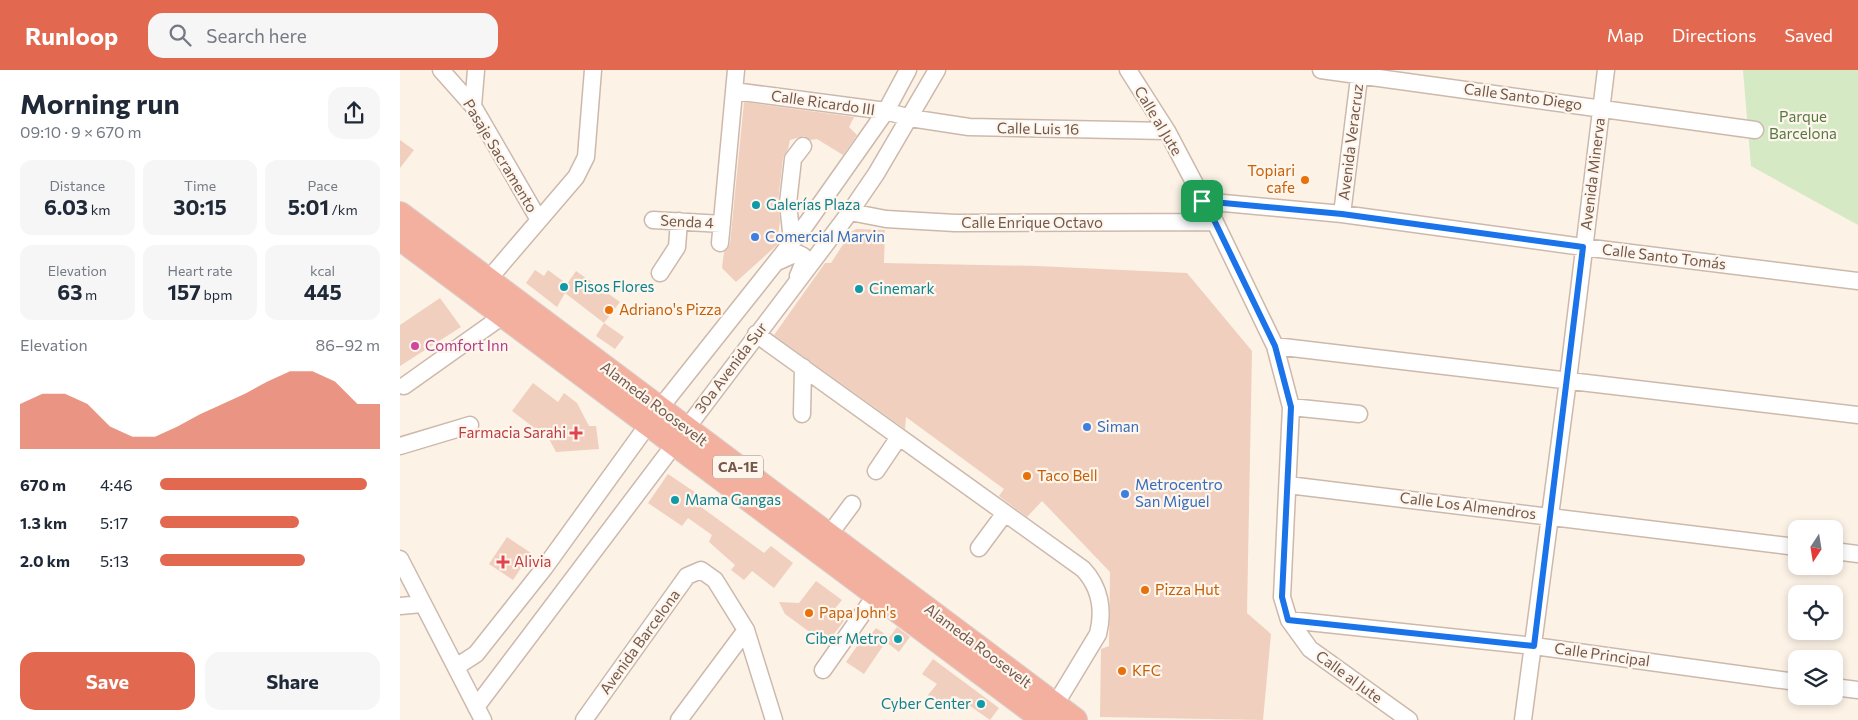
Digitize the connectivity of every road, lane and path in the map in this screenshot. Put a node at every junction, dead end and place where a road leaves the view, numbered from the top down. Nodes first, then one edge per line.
1 (441, 70) edge
2 (476, 70) edge
3 (593, 70) edge
4 (736, 70) edge
5 (908, 70) edge
6 (937, 70) edge
7 (1128, 70) edge
8 (1321, 70) edge
9 (1606, 70) edge
10 (1360, 72) edge
11 (734, 91) junction
12 (473, 106) junction
13 (1601, 108) junction
14 (886, 111) junction
15 (910, 118) junction
16 (1755, 130) dead end
17 (1167, 131) junction
18 (803, 146) dead end
19 (1202, 201) junction
20 (850, 212) junction
21 (400, 214) edge
22 (1342, 214) junction
23 (539, 220) junction
24 (653, 220) dead end
25 (679, 220) junction
26 (1215, 222) junction
27 (807, 223) junction
28 (722, 224) junction
29 (401, 240) edge
30 (792, 241) junction
31 (827, 241) junction
32 (720, 243) dead end
33 (1583, 247) junction
34 (773, 264) junction
35 (660, 273) dead end
36 (487, 281) junction
37 (1858, 281) edge
38 (794, 286) junction
39 (504, 315) junction
40 (756, 334) junction
41 (1275, 346) junction
42 (803, 367) junction
43 (1568, 380) junction
44 (404, 386) dead end
45 (1291, 407) junction
46 (802, 414) dead end
47 (1359, 414) dead end
48 (1858, 414) edge
49 (654, 416) junction
50 (470, 425) dead end
51 (680, 437) junction
52 (899, 437) junction
53 (400, 446) edge
54 (876, 471) dead end
55 (1288, 485) junction
56 (852, 504) dead end
57 (1005, 513) junction
58 (1551, 516) junction
59 (829, 535) junction
60 (1788, 545) edge
61 (979, 548) dead end
62 (1843, 552) edge
63 (1858, 554) edge
64 (400, 559) edge
65 (875, 596) junction
66 (422, 604) junction
67 (400, 606) edge
68 (1288, 620) junction
69 (746, 630) junction
70 (1534, 646) junction
71 (456, 667) junction
72 (823, 670) dead end
73 (1788, 681) edge
74 (1843, 688) edge
75 (1858, 690) edge
76 (480, 714) edge
77 (1042, 715) edge
78 (772, 718) edge
79 (584, 720) edge
80 (679, 720) edge
81 (1075, 720) edge
82 (1409, 720) edge
83 (1523, 720) edge

1 - 12 street, Pasaje Sacramento
2 - 12 street
3 - 23 street
4 - 11 street
5 - 14 street, 30a Avenida Sur
6 - 15 street, 30a Avenida Sur
7 - 17 street, Calle al Jute
8 - 10 street, Calle Santo Diego
9 - 13 street, Avenida Minerva
10 - 13 street, Calle Santo Diego
10 - 22 street, Avenida Veracruz
11 - 14 street, Calle Ricardo III
11 - 28 street
12 - 23 street, Pasaje Sacramento
13 - 16 street, Calle Santo Diego
13 - 33 street, Avenida Minerva
14 - 15 street, Calle Ricardo III
14 - 27 street, 30a Avenida Sur
15 - 17 street, Calle Luis 16
15 - 20 street, 30a Avenida Sur
17 - 19 street, Calle al Jute
18 - 30 street
19 - 22 street, Calle Santo Tomás
19 - 26 street, Calle al Jute
20 - 26 street, Calle Enrique Octavo
20 - 31 street, 30a Avenida Sur
21 - 36 highway, Alameda Roosevelt / CA-1E
22 - 33 street, Calle Santo Tomás
23 - 36 street
24 - 25 street, Senda 4
25 - 28 street, Senda 4
25 - 35 street
26 - 41 street, Calle al Jute
27 - 30 street, 30a Avenida Sur
27 - 31 street
28 - 32 street
29 - 39 highway, Alameda Roosevelt / CA-1E
30 - 34 street, 30a Avenida Sur
31 - 38 street, 30a Avenida Sur
33 - 37 street, Calle Santo Tomás
33 - 43 street, Avenida Minerva
34 - 38 street
34 - 49 street, 30a Avenida Sur
36 - 49 highway, Alameda Roosevelt / CA-1E
38 - 40 street, 30a Avenida Sur
39 - 44 street
39 - 49 highway, Alameda Roosevelt / CA-1E
40 - 42 street
40 - 51 street, 30a Avenida Sur
41 - 43 street
41 - 45 street, Calle al Jute
42 - 46 street
42 - 52 street
43 - 48 street
43 - 58 street, Avenida Minerva
45 - 47 street
45 - 55 street, Calle al Jute
49 - 51 highway, Alameda Roosevelt / CA-1E
49 - 71 street, 30a Avenida Sur
50 - 53 street
51 - 59 highway, Alameda Roosevelt / CA-1E
51 - 65 highway, Alameda Roosevelt / CA-1E
51 - 76 street, 30a Avenida Sur
52 - 54 street
52 - 57 street
55 - 58 street, Calle Los Almendros
55 - 68 street, Calle al Jute
56 - 59 street
57 - 61 street
57 - 77 street
58 - 60 street, Calle Los Almendros
58 - 70 street, Avenida Minerva
59 - 77 highway, Alameda Roosevelt / CA-1E
62 - 63 street
64 - 66 street
65 - 72 street
65 - 77 highway, Alameda Roosevelt / CA-1E
66 - 67 street
66 - 71 street
68 - 70 street, Calle Principal
68 - 82 street, Calle al Jute
69 - 78 street
69 - 79 street, Avenida Barcelona
69 - 80 street
70 - 73 street, Calle Principal
70 - 83 street, Avenida Minerva
71 - 76 street
74 - 75 street
77 - 81 highway, Alameda Roosevelt / CA-1E

